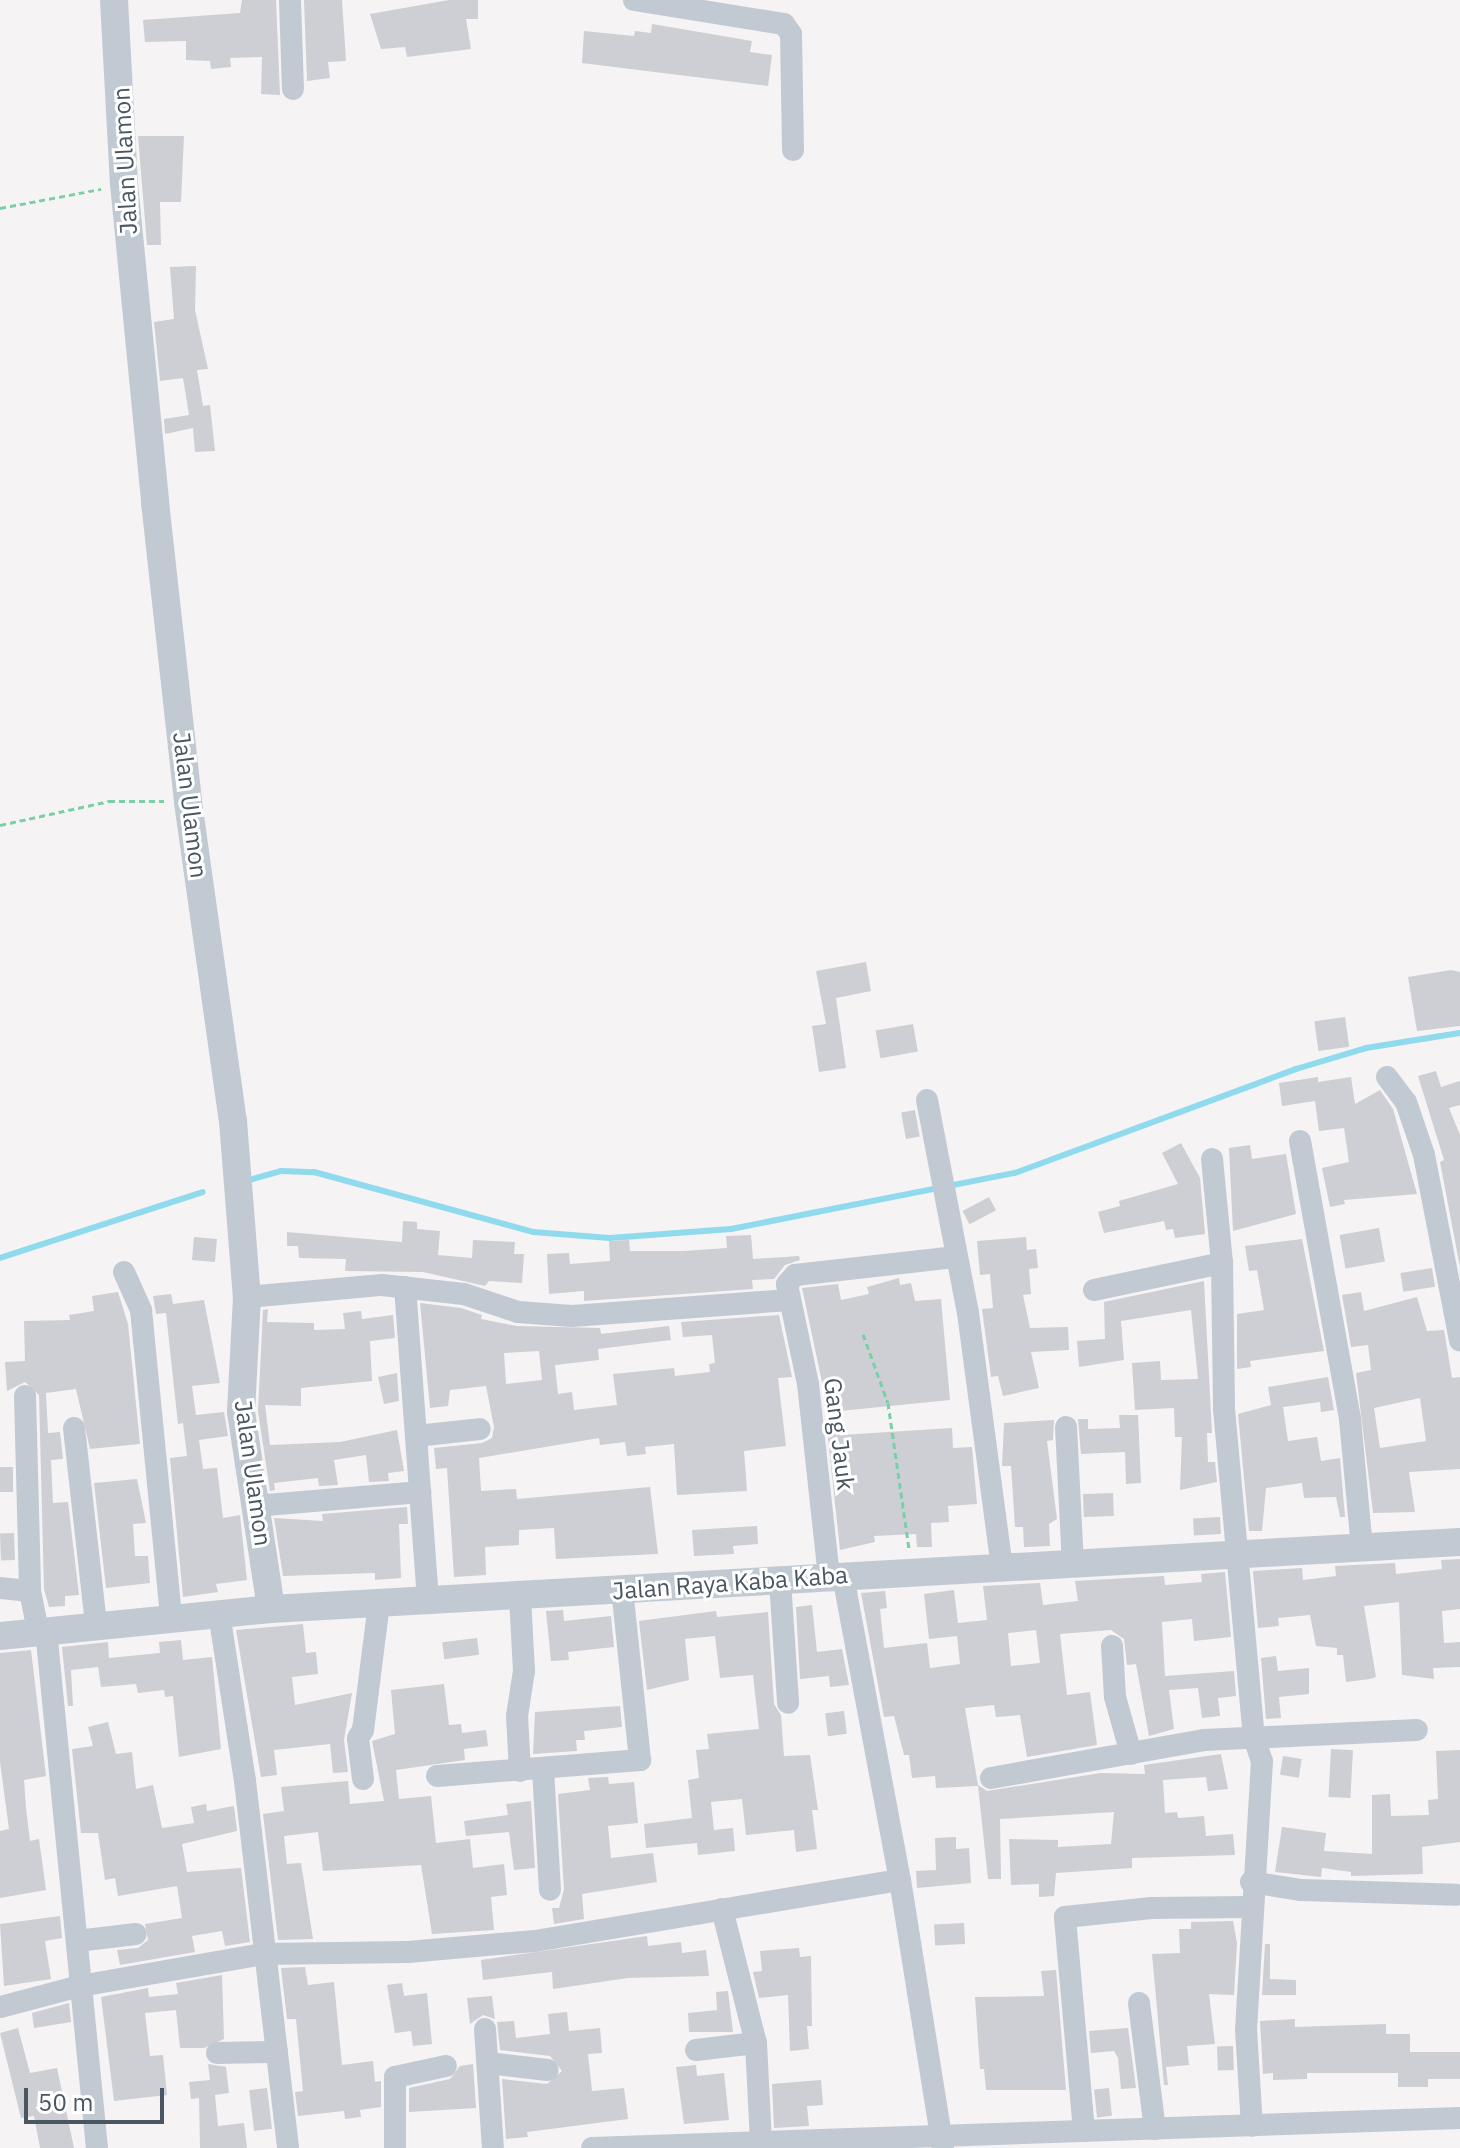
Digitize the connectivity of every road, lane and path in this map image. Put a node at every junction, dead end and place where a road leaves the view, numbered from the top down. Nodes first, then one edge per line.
1 (114, 0) edge
2 (290, 0) edge
3 (634, 0) edge
4 (752, 8) edge
5 (293, 89) dead end
6 (793, 150) dead end
7 (124, 184) junction
8 (0, 208) edge
9 (188, 802) junction
10 (0, 825) edge
11 (1387, 1077) dead end
12 (927, 1100) dead end
13 (1300, 1141) dead end
14 (1212, 1159) dead end
15 (954, 1248) junction
16 (1222, 1263) junction
17 (124, 1272) dead end
18 (405, 1287) junction
19 (1094, 1290) dead end
20 (247, 1297) junction
21 (789, 1300) junction
22 (863, 1334) dead end
23 (1460, 1341) edge
24 (25, 1396) dead end
25 (1066, 1427) dead end
26 (74, 1428) dead end
27 (480, 1429) dead end
28 (416, 1436) junction
29 (420, 1492) junction
30 (254, 1506) junction
31 (1460, 1542) edge
32 (1362, 1548) junction
33 (1239, 1552) junction
34 (1073, 1565) junction
35 (1002, 1569) junction
36 (913, 1573) junction
37 (836, 1576) junction
38 (780, 1581) junction
39 (0, 1588) edge
40 (622, 1590) junction
41 (30, 1591) junction
42 (520, 1596) junction
43 (428, 1600) junction
44 (379, 1603) junction
45 (271, 1609) junction
46 (219, 1613) junction
47 (171, 1618) junction
48 (96, 1625) junction
49 (42, 1631) junction
50 (0, 1636) edge
51 (1112, 1646) dead end
52 (788, 1703) dead end
53 (1417, 1730) dead end
54 (1254, 1737) junction
55 (1131, 1754) junction
56 (543, 1769) junction
57 (520, 1771) junction
58 (437, 1776) dead end
59 (991, 1778) dead end
60 (363, 1779) dead end
61 (900, 1880) junction
62 (1251, 1882) junction
63 (550, 1890) dead end
64 (1456, 1895) dead end
65 (1250, 1907) junction
66 (722, 1909) junction
67 (136, 1934) dead end
68 (77, 1941) junction
69 (263, 1954) junction
70 (80, 1986) junction
71 (1139, 2003) dead end
72 (0, 2007) edge
73 (485, 2029) dead end
74 (756, 2043) junction
75 (696, 2050) dead end
76 (277, 2052) junction
77 (217, 2053) dead end
78 (488, 2063) junction
79 (446, 2066) dead end
80 (548, 2070) dead end
81 (1460, 2118) edge
82 (1252, 2126) junction
83 (1155, 2129) junction
84 (1084, 2131) junction
85 (761, 2142) junction
86 (942, 2142) edge
87 (899, 2143) edge
88 (97, 2148) edge
89 (288, 2148) edge
90 (395, 2148) edge
91 (493, 2148) edge
92 (592, 2148) edge

1 - 7 street, Jalan Ulamon
2 - 5 street
3 - 4 street
4 - 6 street
7 - 8 path
7 - 9 street, Jalan Ulamon
9 - 10 path
9 - 20 street, Jalan Ulamon
11 - 23 street
12 - 15 street
13 - 32 street
14 - 16 street
15 - 21 street
15 - 35 street
16 - 19 street
16 - 33 street
17 - 47 street
18 - 20 street
18 - 21 street
18 - 28 street
20 - 30 street, Jalan Ulamon
21 - 37 street, Gang Jauk
22 - 36 path
24 - 41 street
25 - 34 street
26 - 48 street
27 - 28 street
28 - 29 street
29 - 30 street
29 - 43 street
30 - 45 street, Jalan Ulamon
31 - 32 street, Jalan Raya Kaba Kaba
32 - 33 street, Jalan Raya Kaba Kaba
33 - 34 street, Jalan Raya Kaba Kaba
33 - 54 street
34 - 35 street, Jalan Raya Kaba Kaba
35 - 36 street, Jalan Raya Kaba Kaba
36 - 37 street, Jalan Raya Kaba Kaba
37 - 38 street, Jalan Raya Kaba Kaba
37 - 61 street, Gang Jauk
38 - 40 street, Jalan Raya Kaba Kaba
38 - 52 street
39 - 41 street
40 - 42 street, Jalan Raya Kaba Kaba
40 - 56 street
41 - 49 street
42 - 43 street, Jalan Raya Kaba Kaba
42 - 57 street
43 - 44 street, Jalan Raya Kaba Kaba
44 - 45 street, Jalan Raya Kaba Kaba
44 - 60 street
45 - 46 street, Jalan Raya Kaba Kaba
46 - 47 street, Jalan Raya Kaba Kaba
46 - 69 street
47 - 48 street, Jalan Raya Kaba Kaba
48 - 49 street, Jalan Raya Kaba Kaba
49 - 50 street, Jalan Raya Kaba Kaba
49 - 68 street
51 - 55 street
53 - 54 street
54 - 55 street
54 - 62 street
55 - 59 street
56 - 57 street
56 - 63 street
57 - 58 street
61 - 66 street
61 - 86 street, Gang Jauk
62 - 64 street
62 - 65 street
65 - 82 street
65 - 84 street
66 - 69 street
66 - 74 street
67 - 68 street
68 - 70 street
69 - 70 street
69 - 76 street
70 - 72 street
70 - 88 street
71 - 83 street
73 - 78 street
74 - 75 street
74 - 85 street
76 - 77 street
76 - 89 street
78 - 80 street
78 - 91 street
79 - 90 street
81 - 82 street
82 - 83 street
83 - 84 street
84 - 86 street
85 - 87 street
85 - 92 street
86 - 87 street

